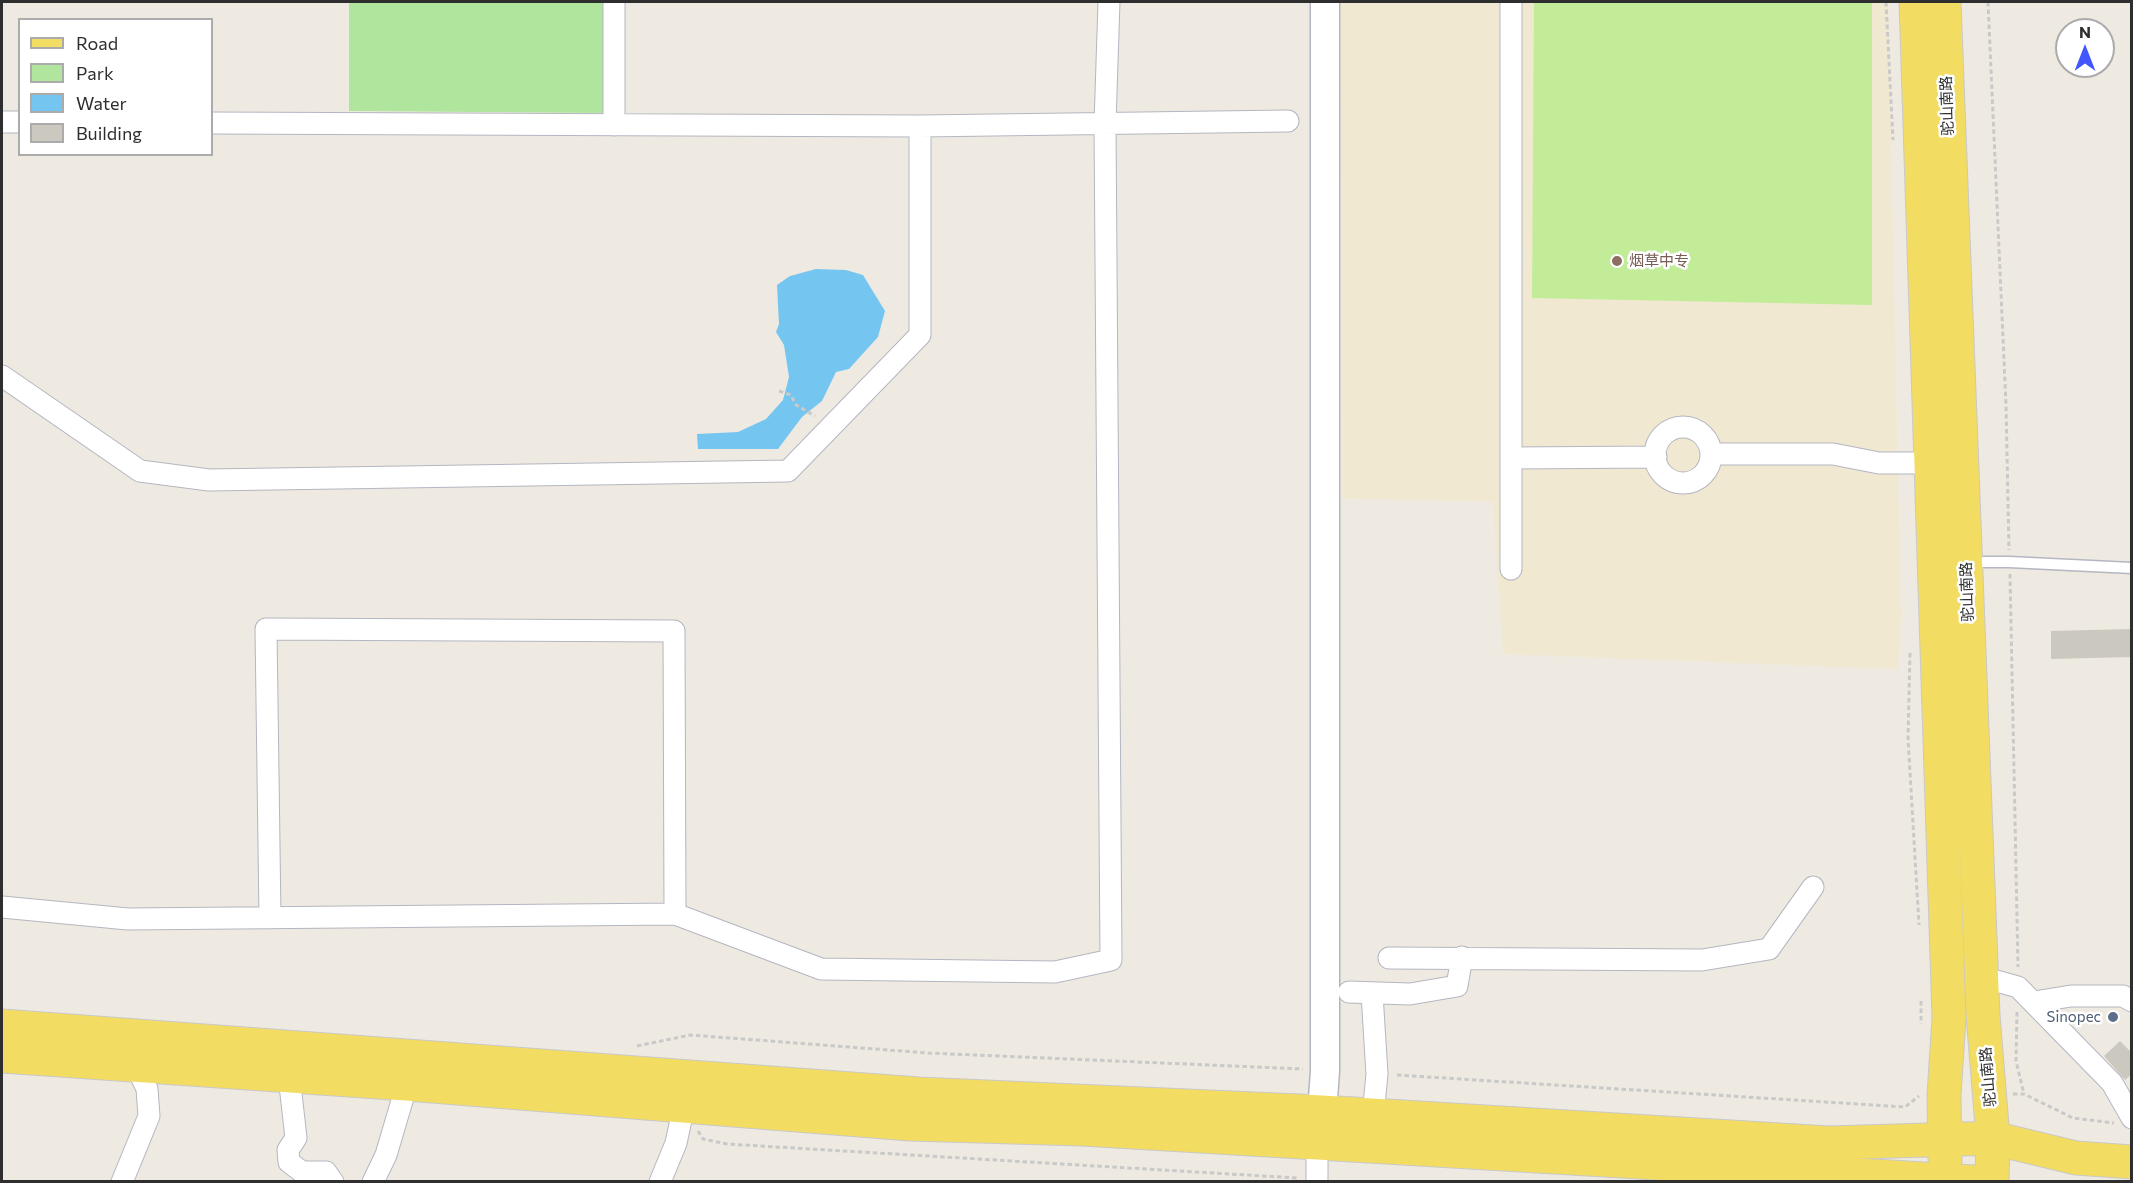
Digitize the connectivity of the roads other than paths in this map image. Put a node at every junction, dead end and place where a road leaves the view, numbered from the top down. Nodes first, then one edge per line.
1 (614, 2) edge
2 (1109, 2) edge
3 (1325, 2) edge
4 (1510, 2) edge
5 (1916, 2) edge
6 (1944, 2) edge
7 (1288, 121) dead end
8 (2, 122) edge
9 (18, 122) edge
10 (213, 123) edge
11 (1105, 124) junction
12 (614, 125) junction
13 (920, 126) junction
14 (2, 376) edge
15 (1711, 454) junction
16 (1656, 457) junction
17 (1511, 458) junction
18 (1932, 463) junction
19 (1951, 563) junction
20 (2132, 568) edge
21 (1511, 569) dead end
22 (1813, 887) dead end
23 (2, 908) edge
24 (675, 914) junction
25 (270, 918) junction
26 (1462, 957) junction
27 (1389, 958) dead end
28 (1982, 977) junction
29 (1349, 992) dead end
30 (1372, 994) junction
31 (2132, 1001) edge
32 (2034, 1002) junction
33 (2, 1026) edge
34 (2, 1056) edge
35 (136, 1065) junction
36 (289, 1076) junction
37 (407, 1084) junction
38 (684, 1106) junction
39 (2127, 1109) edge
40 (1373, 1115) junction
41 (1320, 1127) junction
42 (1943, 1138) junction
43 (1993, 1138) junction
44 (2132, 1162) edge
45 (1650, 1172) edge
46 (1317, 1181) edge
47 (1956, 1181) edge
48 (122, 1182) edge
49 (333, 1182) edge
50 (373, 1182) edge
51 (660, 1182) edge
52 (1992, 1182) edge

1 - 12 street
2 - 11 street
3 - 41 street
4 - 17 street
5 - 18 main road, 驼山南路
6 - 19 main road, 驼山南路
7 - 11 street
8 - 9 street
10 - 12 street
11 - 13 street
11 - 24 street
12 - 13 street
13 - 14 street
15 - 16 street
15 - 16 street
15 - 18 street
16 - 17 street
17 - 21 street
18 - 19 main road, 驼山南路
19 - 20 lane
19 - 28 main road, 驼山南路
19 - 42 main road, 驼山南路
22 - 26 street
23 - 25 street
24 - 25 street
24 - 25 street
26 - 27 street
26 - 30 street
28 - 32 street
28 - 43 main road, 驼山南路
29 - 30 street
30 - 40 street
31 - 32 street
32 - 39 street
33 - 41 main road
34 - 35 main road
35 - 36 main road
35 - 48 street
36 - 37 main road
36 - 49 street
37 - 38 main road
37 - 50 street
38 - 41 main road
38 - 51 street
40 - 41 main road
40 - 42 main road
41 - 45 main road
41 - 46 street
42 - 43 main road
42 - 47 main road, 驼山南路
43 - 44 main road
43 - 52 main road, 驼山南路
45 - 47 main road

